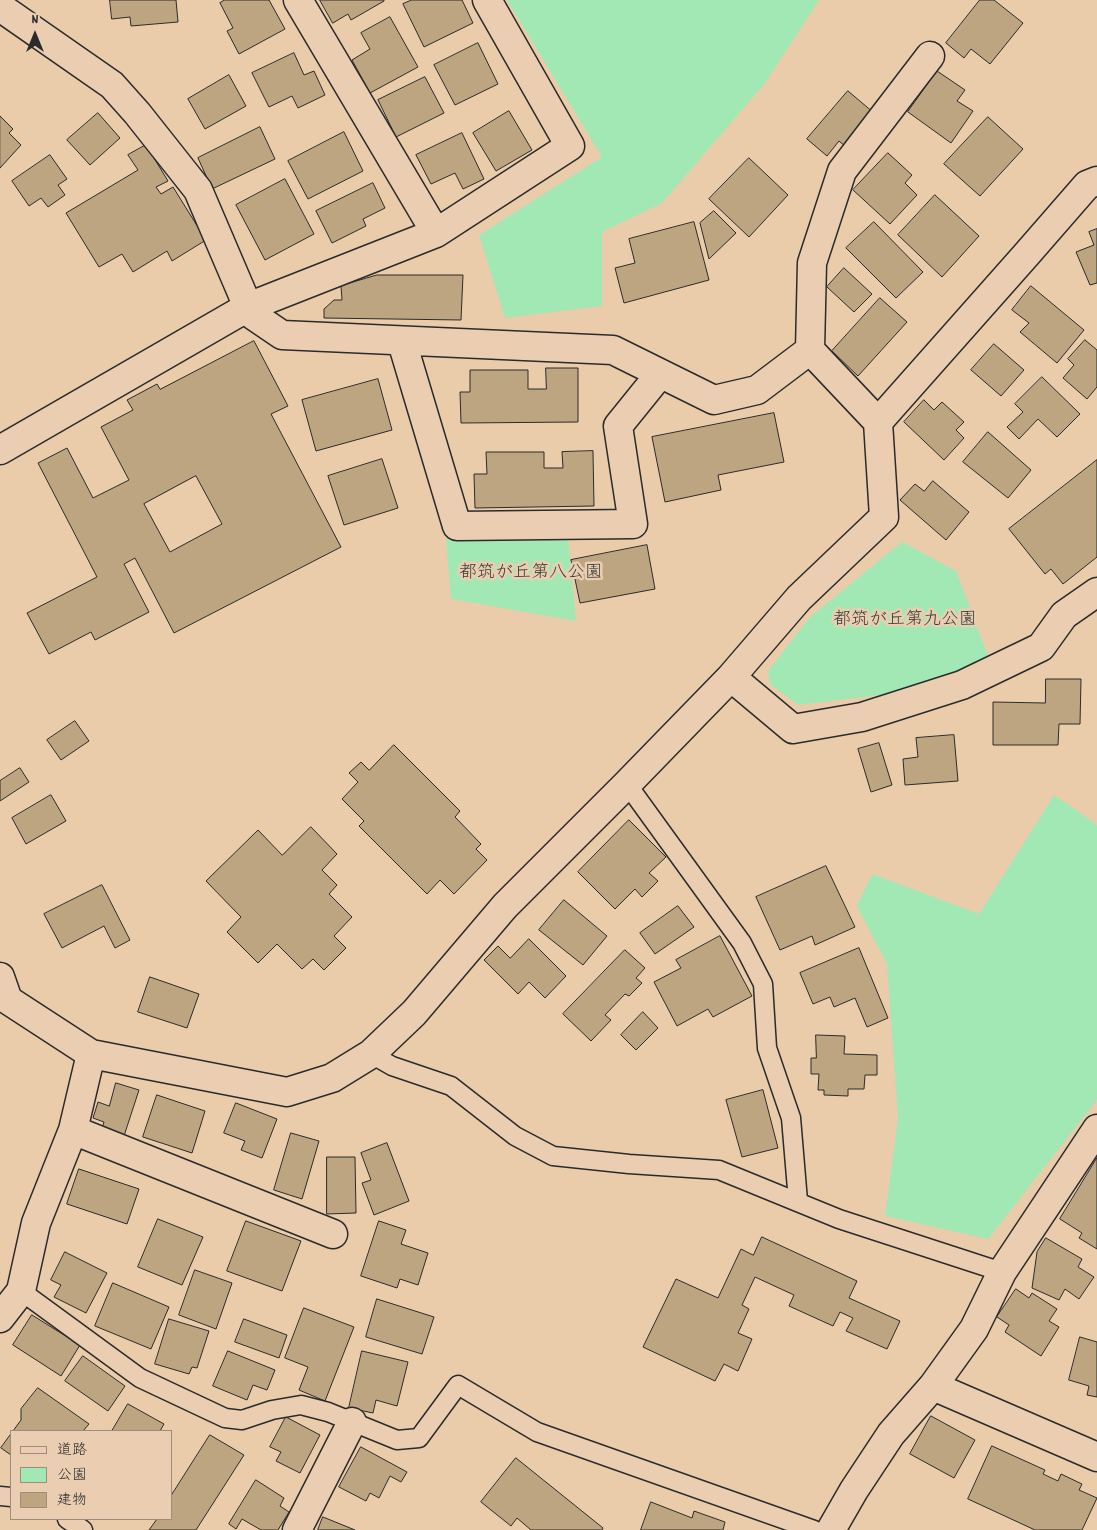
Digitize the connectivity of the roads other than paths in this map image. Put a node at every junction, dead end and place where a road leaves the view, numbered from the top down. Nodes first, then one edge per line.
1 (298, 0) edge
2 (487, 0) edge
3 (0, 7) edge
4 (930, 56) dead end
5 (1097, 182) edge
6 (436, 233) junction
7 (248, 307) junction
8 (402, 342) junction
9 (810, 350) junction
10 (660, 374) junction
11 (878, 422) junction
12 (0, 450) edge
13 (1097, 592) edge
14 (731, 677) junction
15 (626, 784) junction
16 (0, 977) edge
17 (91, 1054) junction
18 (371, 1054) junction
19 (1097, 1129) edge
20 (73, 1130) junction
21 (798, 1201) junction
22 (333, 1234) dead end
23 (1002, 1272) junction
24 (21, 1291) junction
25 (0, 1318) edge
26 (933, 1386) junction
27 (352, 1422) junction
28 (1097, 1457) edge
29 (68, 1520) edge
30 (83, 1530) edge
31 (297, 1530) edge
32 (814, 1530) edge
33 (831, 1530) edge

1 - 6 street
2 - 6 street
3 - 7 street
4 - 9 street
5 - 11 street
6 - 7 street
7 - 8 street
7 - 12 street
8 - 10 street
8 - 10 street
9 - 10 street
9 - 11 street
11 - 14 street
13 - 14 street
14 - 15 street
15 - 18 street
15 - 21 lane
16 - 17 street
17 - 18 street
17 - 20 street
18 - 21 lane
19 - 23 street
20 - 22 street
20 - 24 street
21 - 23 lane
23 - 26 street
24 - 25 street
24 - 27 lane
26 - 28 street
26 - 33 street
27 - 31 street
27 - 32 lane
29 - 30 lane

